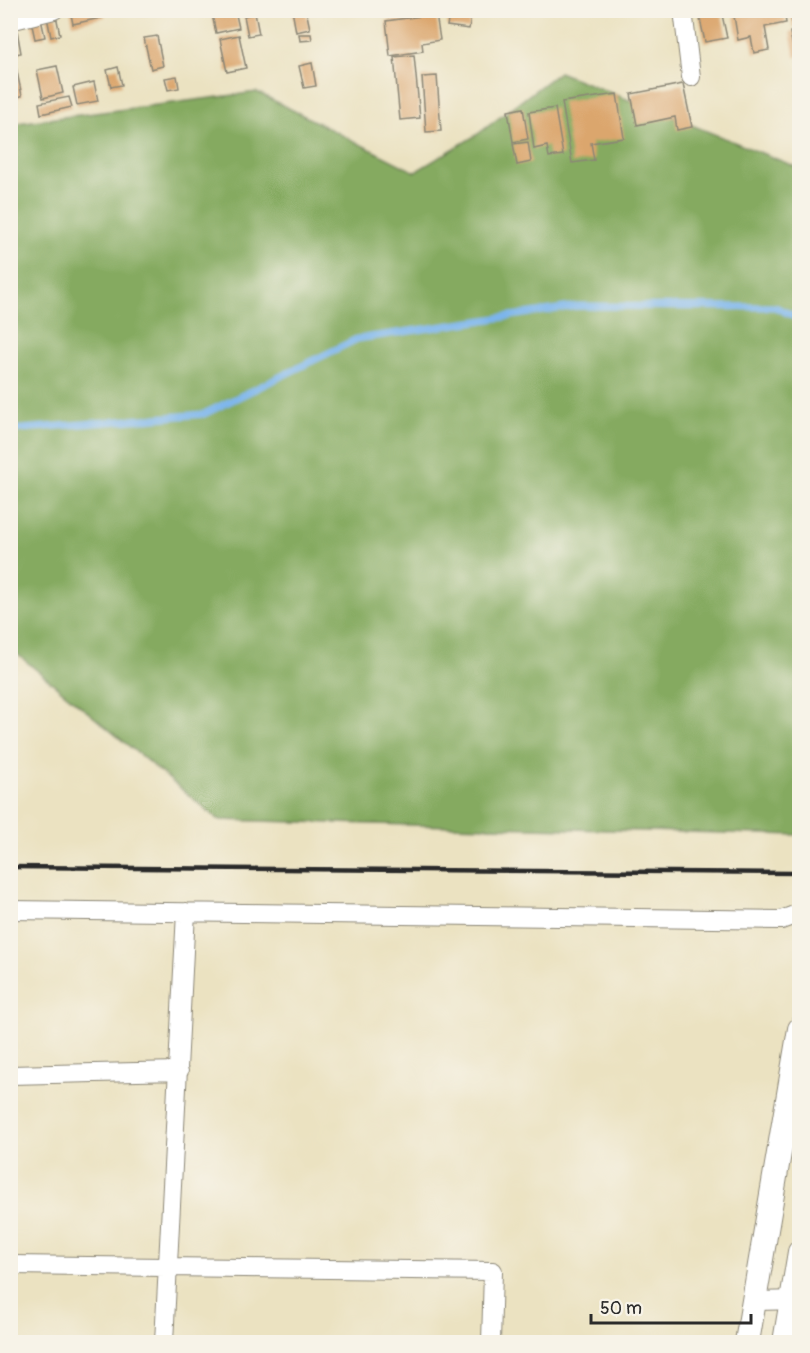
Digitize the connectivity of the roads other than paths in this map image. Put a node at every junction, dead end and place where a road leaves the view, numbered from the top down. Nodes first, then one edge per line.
1 (54, 10) edge
2 (683, 10) edge
3 (10, 21) edge
4 (691, 77) dead end
5 (10, 910) edge
6 (186, 912) junction
7 (800, 913) edge
8 (800, 1029) edge
9 (179, 1071) junction
10 (10, 1074) edge
11 (800, 1252) edge
12 (10, 1265) edge
13 (168, 1267) junction
14 (795, 1300) edge
15 (754, 1301) junction
16 (164, 1342) edge
17 (491, 1342) edge
18 (747, 1342) edge
19 (784, 1342) edge

1 - 3 street
2 - 4 street
5 - 6 street
6 - 7 street
6 - 9 street
8 - 15 street
9 - 10 street
9 - 13 street
11 - 14 street
12 - 13 street
13 - 16 street
13 - 17 street
14 - 15 street
14 - 19 street
15 - 18 street

